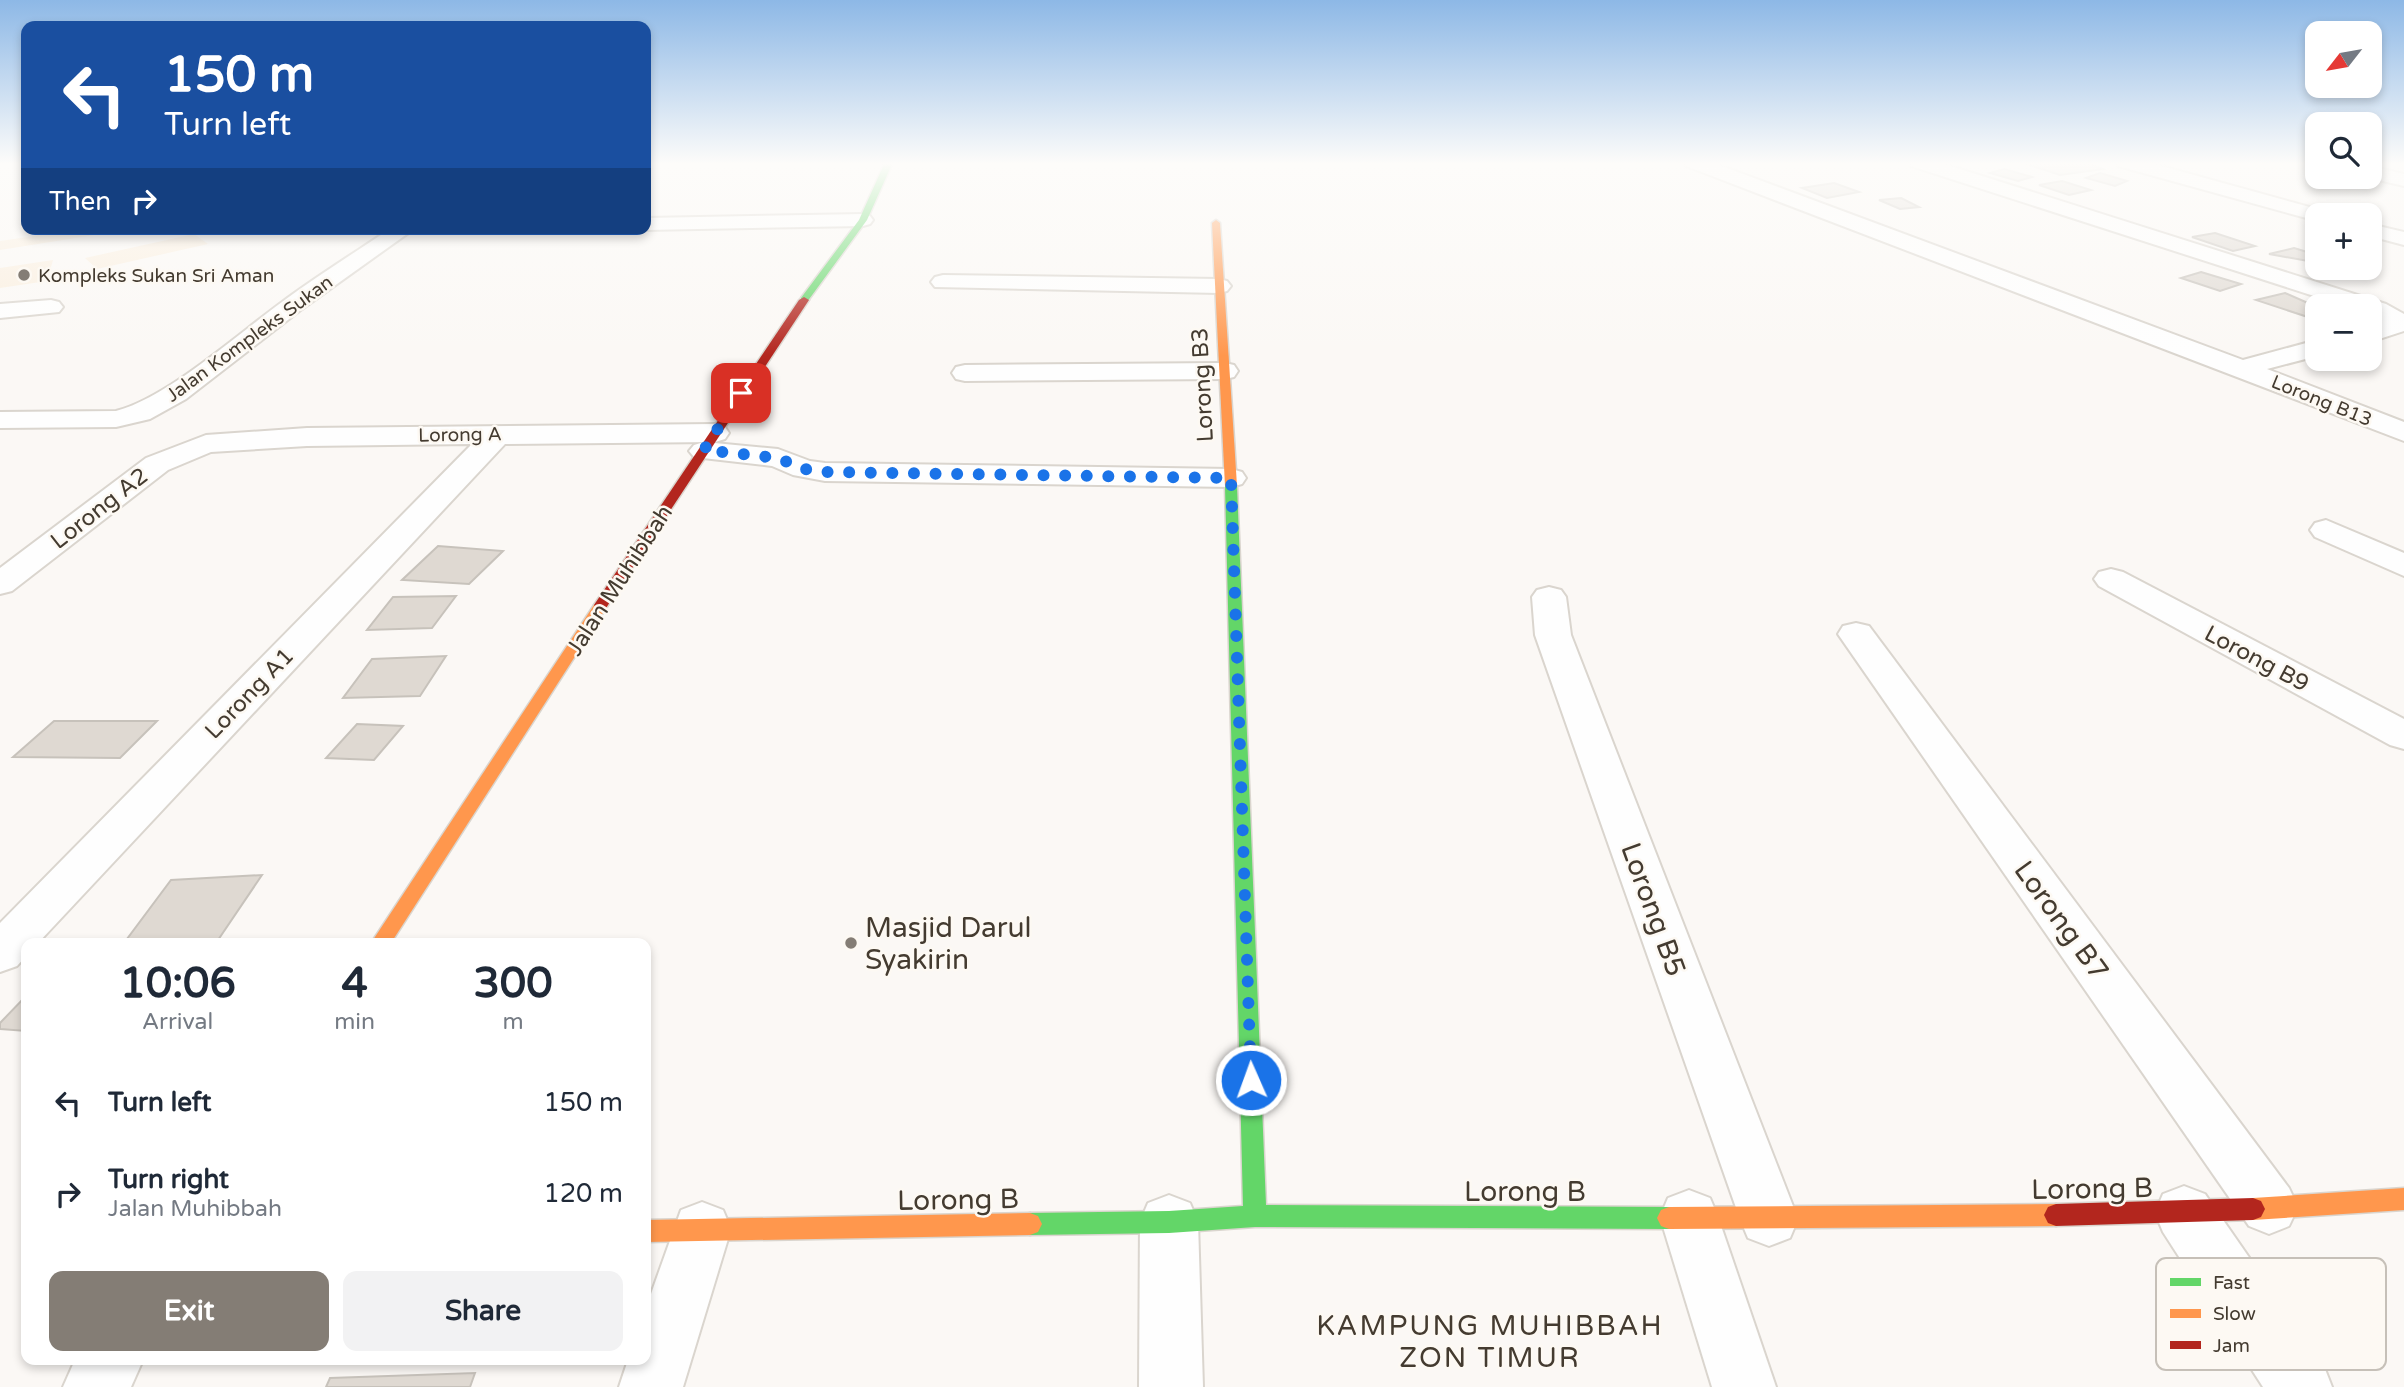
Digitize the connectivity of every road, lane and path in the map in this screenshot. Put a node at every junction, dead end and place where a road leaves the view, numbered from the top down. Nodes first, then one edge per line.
1 (858, 227) edge
2 (1216, 227) edge
3 (1865, 227) edge
4 (2121, 227) edge
5 (2382, 233) edge
6 (395, 235) edge
7 (2404, 239) edge
8 (943, 282) dead end
9 (1220, 286) junction
10 (2331, 294) edge
11 (51, 307) dead end
12 (0, 311) edge
13 (2382, 311) edge
14 (2382, 331) edge
15 (2305, 351) edge
16 (2241, 368) junction
17 (1225, 371) junction
18 (965, 373) dead end
19 (0, 420) edge
20 (2404, 432) edge
21 (498, 434) junction
22 (709, 442) junction
23 (206, 444) joint
24 (1231, 478) junction
25 (2326, 530) dead end
26 (2404, 566) edge
27 (2111, 579) dead end
28 (0, 584) edge
29 (1549, 597) dead end
30 (1856, 634) dead end
31 (2404, 736) edge
32 (384, 938) edge
33 (0, 953) edge
34 (2404, 1199) edge
35 (2269, 1207) junction
36 (2184, 1213) junction
37 (1255, 1216) junction
38 (1689, 1217) junction
39 (1769, 1219) junction
40 (1169, 1222) junction
41 (674, 1230) edge
42 (2214, 1258) edge
43 (108, 1365) edge
44 (2289, 1370) edge
45 (94, 1387) edge
46 (651, 1387) edge
47 (1171, 1387) edge
48 (1744, 1387) edge
49 (2300, 1387) edge

1 - 22 street, Jalan Muhibbah
2 - 9 street, Lorong B3
3 - 16 street, Lorong B13
4 - 10 street
5 - 7 street
6 - 19 street, Jalan Kompleks Sukan
8 - 9 street
9 - 17 street, Lorong B3
11 - 12 street
13 - 14 street
15 - 16 street
16 - 20 street, Lorong B13
17 - 18 street
17 - 24 street, Lorong B3
21 - 22 street, Lorong A
21 - 23 street, Lorong A
21 - 33 street, Lorong A1
22 - 24 street, Lorong A
22 - 32 street, Jalan Muhibbah
23 - 28 street, Lorong A2
24 - 37 street, Lorong B3
25 - 26 street
27 - 31 street, Lorong B9
29 - 39 street, Lorong B5
30 - 35 street, Lorong B7
34 - 35 street, Lorong B
35 - 36 street, Lorong B
36 - 39 street, Lorong B
36 - 42 street
37 - 38 street, Lorong B
37 - 40 street, Lorong B
38 - 39 street, Lorong B
38 - 48 street
40 - 41 street, Lorong B
40 - 47 street
41 - 46 street
43 - 45 street
44 - 49 street

